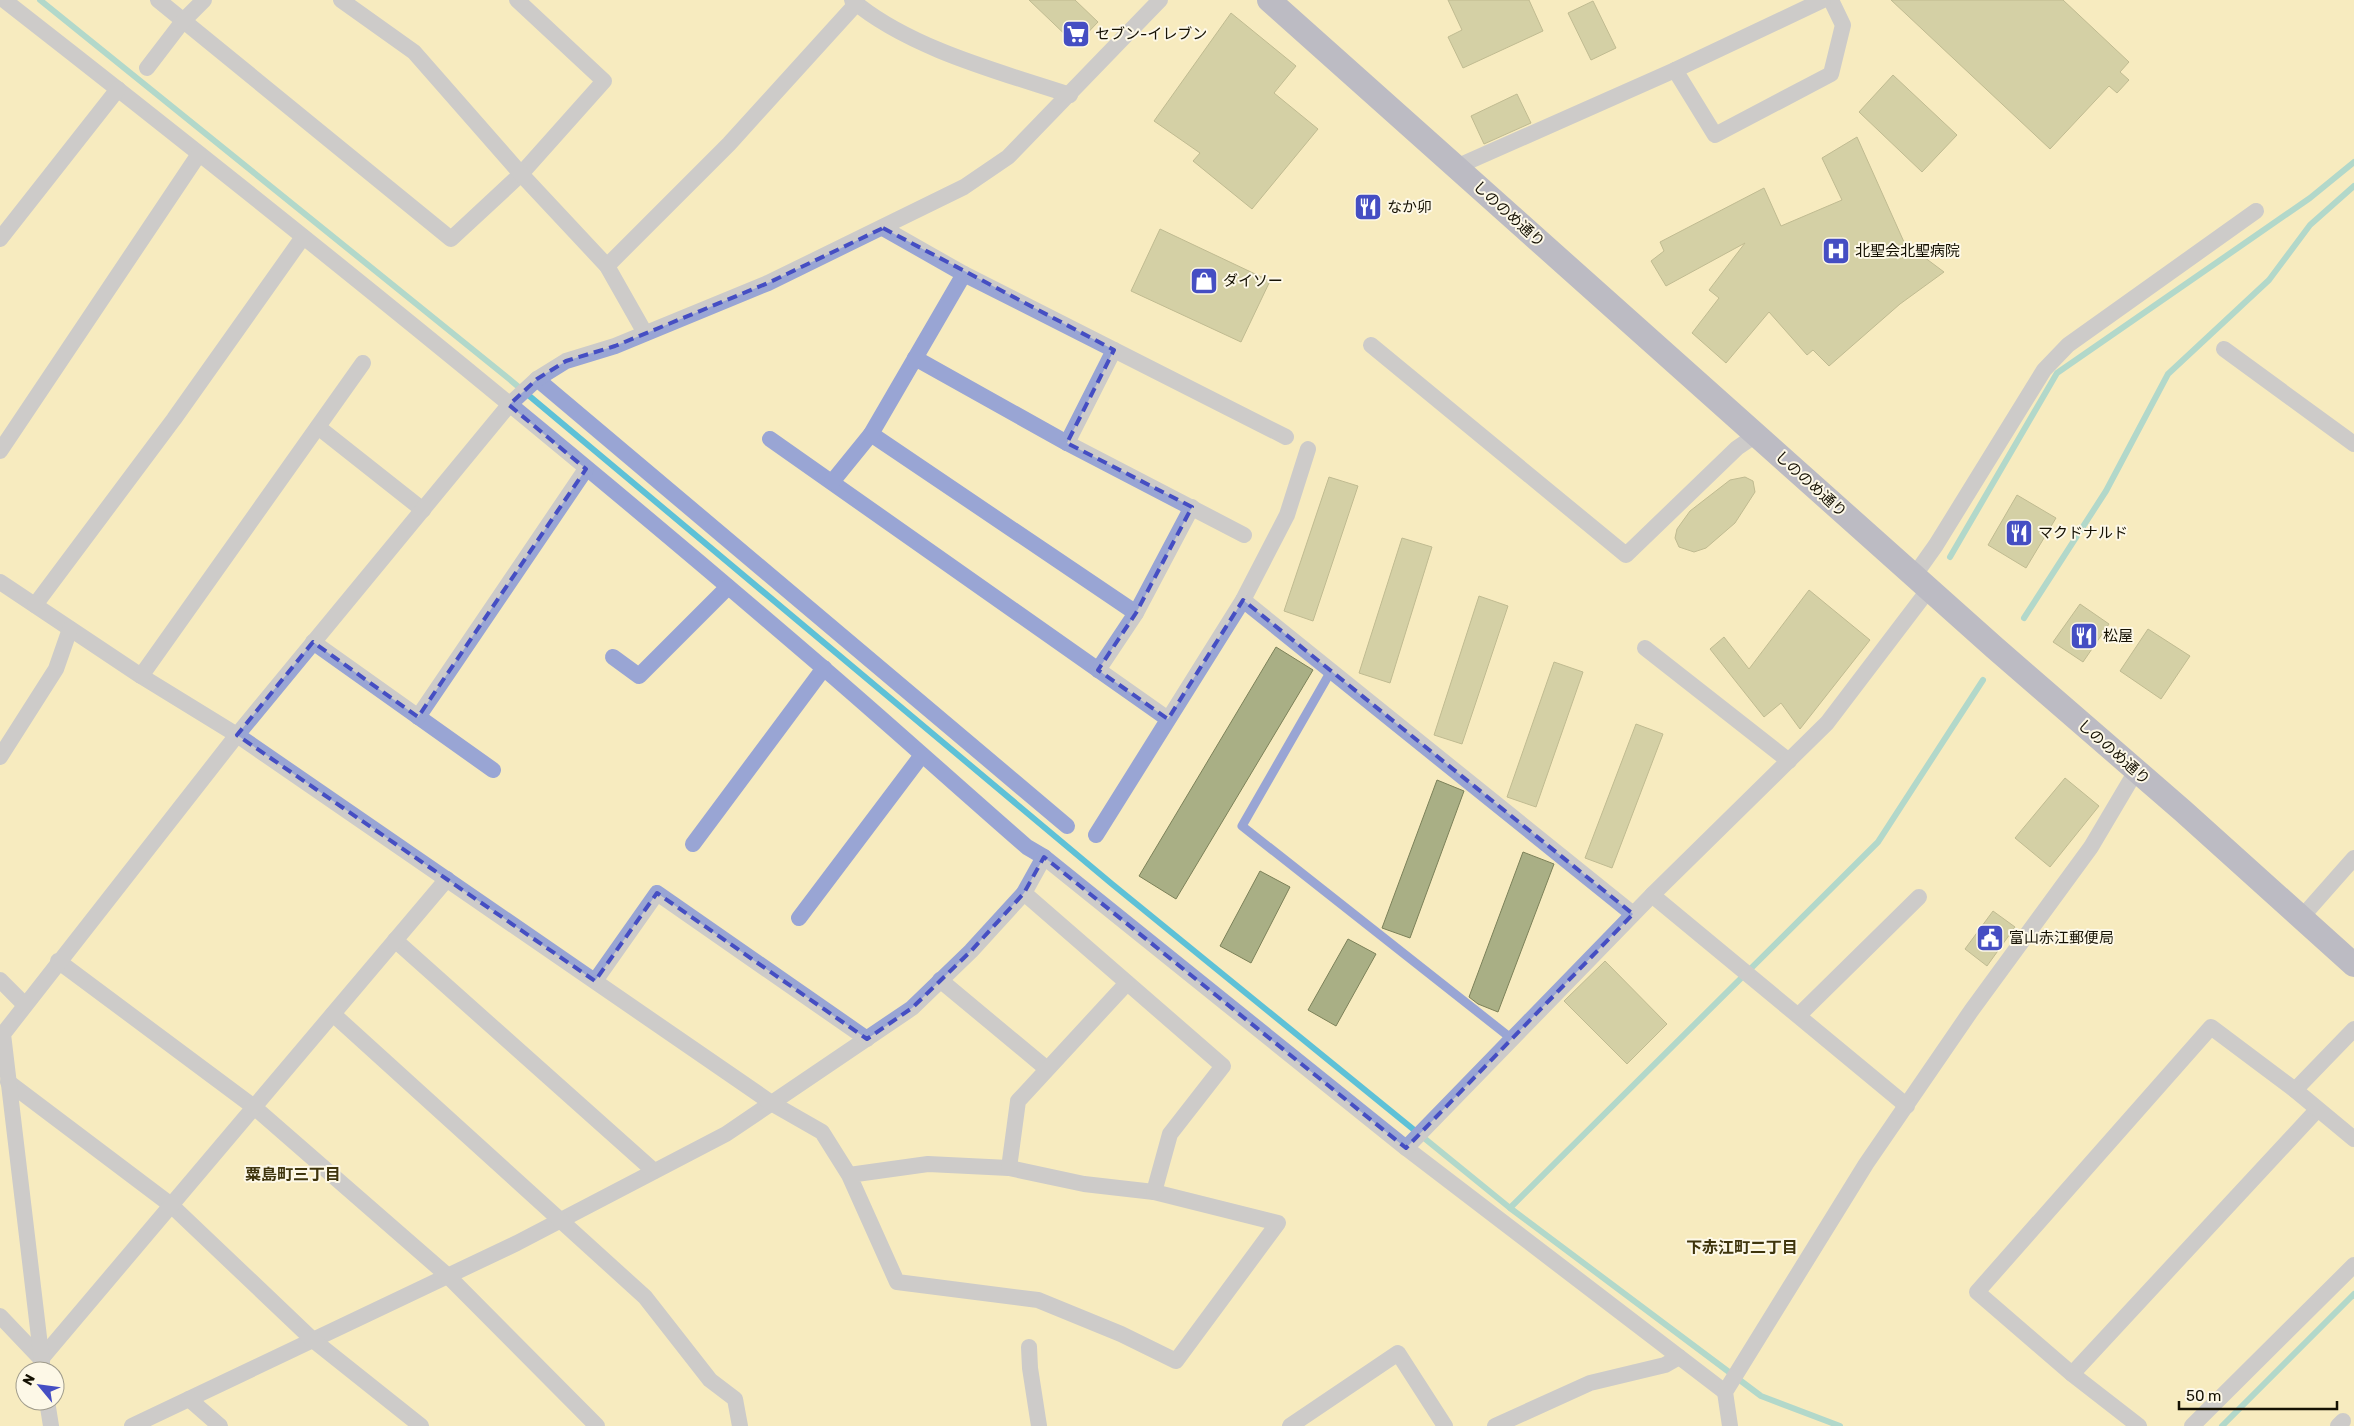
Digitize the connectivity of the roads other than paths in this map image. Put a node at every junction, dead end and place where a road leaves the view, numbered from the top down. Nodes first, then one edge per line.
1 (4, 0) edge
2 (158, 0) edge
3 (204, 0) edge
4 (341, 0) edge
5 (517, 0) edge
6 (1160, 0) edge
7 (1269, 0) edge
8 (1823, 0) edge
9 (1831, 0) edge
10 (854, 2) edge
11 (183, 20) junction
12 (148, 68) dead end
13 (1675, 70) junction
14 (118, 89) junction
15 (1070, 95) junction
16 (199, 154) junction
17 (1456, 167) junction
18 (521, 174) junction
19 (2256, 212) dead end
20 (883, 228) junction
21 (303, 237) junction
22 (0, 239) edge
23 (607, 266) junction
24 (964, 274) junction
25 (645, 333) junction
26 (1371, 345) dead end
27 (2224, 349) dead end
28 (1114, 350) junction
29 (915, 358) junction
30 (363, 363) dead end
31 (534, 381) junction
32 (512, 402) junction
33 (318, 427) junction
34 (871, 434) junction
35 (1756, 434) junction
36 (1286, 437) dead end
37 (770, 439) dead end
38 (1067, 443) junction
39 (2354, 444) edge
40 (1308, 449) dead end
41 (0, 451) edge
42 (586, 469) junction
43 (832, 482) junction
44 (1192, 507) junction
45 (423, 510) junction
46 (1244, 535) dead end
47 (0, 582) edge
48 (1921, 583) junction
49 (728, 587) junction
50 (1242, 600) junction
51 (35, 605) junction
52 (1136, 613) junction
53 (70, 629) junction
54 (313, 642) junction
55 (1645, 648) dead end
56 (613, 657) dead end
57 (824, 668) junction
58 (1098, 670) junction
59 (1331, 671) junction
60 (141, 676) junction
61 (418, 717) junction
62 (1168, 719) junction
63 (237, 735) junction
64 (922, 754) junction
65 (0, 757) edge
66 (1789, 760) junction
67 (493, 770) dead end
68 (2136, 771) junction
69 (1067, 826) dead end
70 (1096, 835) dead end
71 (693, 844) dead end
72 (1044, 856) junction
73 (2354, 858) edge
74 (447, 879) junction
75 (1024, 893) junction
76 (1652, 895) junction
77 (1918, 897) dead end
78 (1633, 914) junction
79 (799, 918) dead end
80 (2302, 918) junction
81 (395, 940) junction
82 (58, 961) junction
83 (2354, 965) edge
84 (0, 980) edge
85 (940, 980) junction
86 (595, 981) junction
87 (1127, 983) junction
88 (24, 1004) junction
89 (333, 1014) junction
90 (1799, 1015) junction
91 (2354, 1029) edge
92 (866, 1039) junction
93 (1512, 1039) junction
94 (1047, 1069) junction
95 (8, 1082) junction
96 (2295, 1090) junction
97 (772, 1104) junction
98 (1907, 1106) junction
99 (254, 1107) junction
100 (2317, 1110) junction
101 (2354, 1139) edge
102 (1409, 1145) junction
103 (1009, 1168) junction
104 (654, 1171) junction
105 (849, 1175) junction
106 (1154, 1192) junction
107 (171, 1205) junction
108 (561, 1220) junction
109 (2354, 1265) edge
110 (448, 1276) junction
111 (0, 1316) edge
112 (313, 1340) junction
113 (1030, 1348) dead end
114 (1679, 1357) junction
115 (39, 1361) edge
116 (42, 1361) edge
117 (45, 1361) edge
118 (2072, 1374) junction
119 (1727, 1388) junction
120 (189, 1399) junction
121 (49, 1411) edge
122 (51, 1426) edge
123 (132, 1426) edge
124 (220, 1426) edge
125 (420, 1426) edge
126 (597, 1426) edge
127 (740, 1426) edge
128 (1039, 1426) edge
129 (1290, 1426) edge
130 (1445, 1426) edge
131 (1495, 1426) edge
132 (1730, 1426) edge
133 (2139, 1426) edge
134 (2192, 1426) edge

1 - 14 street
2 - 11 street
3 - 11 street
4 - 18 street
5 - 18 street
6 - 15 street
7 - 17 main road, しののめ通り
8 - 13 street
9 - 13 street
10 - 15 street
10 - 23 street
11 - 12 street
11 - 18 street
13 - 17 street
14 - 16 street
14 - 22 street
15 - 20 street
16 - 21 street
16 - 41 street
17 - 35 main road, しののめ通り
18 - 23 street
19 - 48 street
20 - 24 street
20 - 25 street
21 - 32 street
21 - 51 street
23 - 25 street
24 - 28 street
24 - 29 street
25 - 31 street
26 - 35 street
27 - 39 street
28 - 36 street
28 - 38 street
29 - 34 street
29 - 38 street
30 - 33 street
31 - 32 street
31 - 69 street
32 - 42 street
32 - 45 street
33 - 45 street
33 - 60 street
34 - 43 street
34 - 52 street
35 - 48 main road, しののめ通り
37 - 43 street
38 - 44 street
40 - 50 street
42 - 49 street
42 - 61 street
43 - 58 street
44 - 46 street
44 - 52 street
45 - 54 street
47 - 51 street
48 - 66 street
48 - 68 main road, しののめ通り
49 - 56 street
49 - 57 street
50 - 59 street
50 - 62 street
51 - 53 street
52 - 58 street
53 - 60 street
53 - 65 street
54 - 61 street
54 - 63 street
55 - 66 street
57 - 64 street
57 - 71 street
58 - 62 street
59 - 78 street
59 - 93 lane
60 - 63 street
61 - 67 street
62 - 70 street
63 - 74 street
63 - 82 street
64 - 72 street
64 - 79 street
66 - 76 street
68 - 80 main road, しののめ通り
68 - 98 street
72 - 75 street
72 - 102 street
73 - 80 street
74 - 81 street
74 - 86 street
75 - 85 street
75 - 87 street
76 - 78 street
76 - 90 street
77 - 90 street
78 - 93 street
80 - 83 main road, しののめ通り
81 - 89 street
81 - 104 street
82 - 88 street
82 - 99 street
84 - 88 street
85 - 92 street
85 - 94 street
86 - 92 street
86 - 97 street
87 - 94 street
87 - 106 street
88 - 95 street
89 - 99 street
89 - 108 street
90 - 98 street
91 - 96 street
92 - 97 street
93 - 102 street
94 - 103 street
95 - 107 street
95 - 116 street
96 - 100 street
96 - 118 street
97 - 104 street
97 - 105 street
98 - 119 street
99 - 107 street
99 - 110 street
100 - 101 street
100 - 118 street
102 - 114 street
103 - 105 street
103 - 106 street
104 - 108 street
105 - 106 street
107 - 112 street
107 - 117 street
108 - 110 street
108 - 127 street
109 - 134 street
110 - 112 street
110 - 126 street
111 - 115 street
112 - 120 street
112 - 125 street
113 - 128 street
114 - 119 street
114 - 131 street
118 - 133 street
119 - 132 street
120 - 123 street
120 - 124 street
121 - 122 street
129 - 130 street

